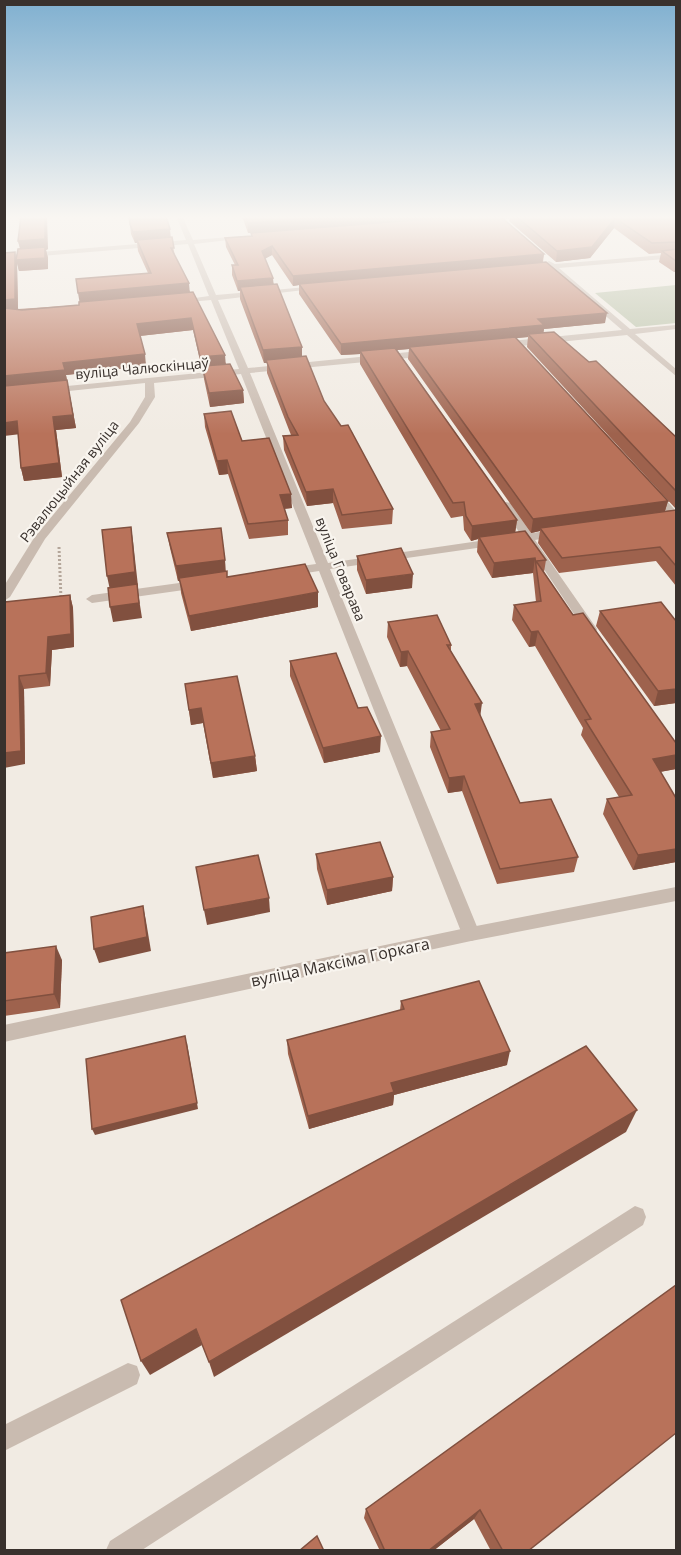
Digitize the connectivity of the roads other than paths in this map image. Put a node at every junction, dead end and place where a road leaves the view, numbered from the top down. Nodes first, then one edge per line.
1 (208, 289) edge
2 (312, 289) edge
3 (579, 289) edge
4 (212, 297) junction
5 (166, 302) edge
6 (676, 327) edge
7 (628, 332) junction
8 (516, 344) junction
9 (492, 346) edge
10 (434, 352) edge
11 (524, 352) edge
12 (245, 372) junction
13 (676, 373) edge
14 (149, 382) junction
15 (38, 392) edge
16 (644, 482) edge
17 (501, 499) edge
18 (673, 518) edge
19 (574, 531) edge
20 (528, 537) junction
21 (324, 567) junction
22 (278, 574) edge
23 (220, 582) edge
24 (4, 597) edge
25 (92, 599) road end
26 (596, 634) edge
27 (676, 894) edge
28 (471, 934) junction
29 (4, 1034) edge
30 (635, 1217) dead end
31 (128, 1376) dead end
32 (4, 1439) edge
33 (119, 1551) edge

1 - 4 street, вуліца Говарава
2 - 4 street
3 - 7 street
4 - 5 street
4 - 12 street, вуліца Говарава
6 - 7 street
7 - 8 street
7 - 13 street
8 - 9 street
8 - 11 street
10 - 12 street, вуліца Чалюскінцаў
12 - 14 street, вуліца Чалюскінцаў
12 - 21 street, вуліца Говарава
14 - 15 street, вуліца Чалюскінцаў
14 - 24 street, Рэвалюцыйная вуліца
16 - 18 street
17 - 20 street
19 - 20 street
20 - 21 street
20 - 26 street
21 - 22 street
21 - 28 street, вуліца Говарава
23 - 25 street
27 - 28 street, вуліца Максіма Горкага
28 - 29 street, вуліца Максіма Горкага
30 - 33 street
31 - 32 street

